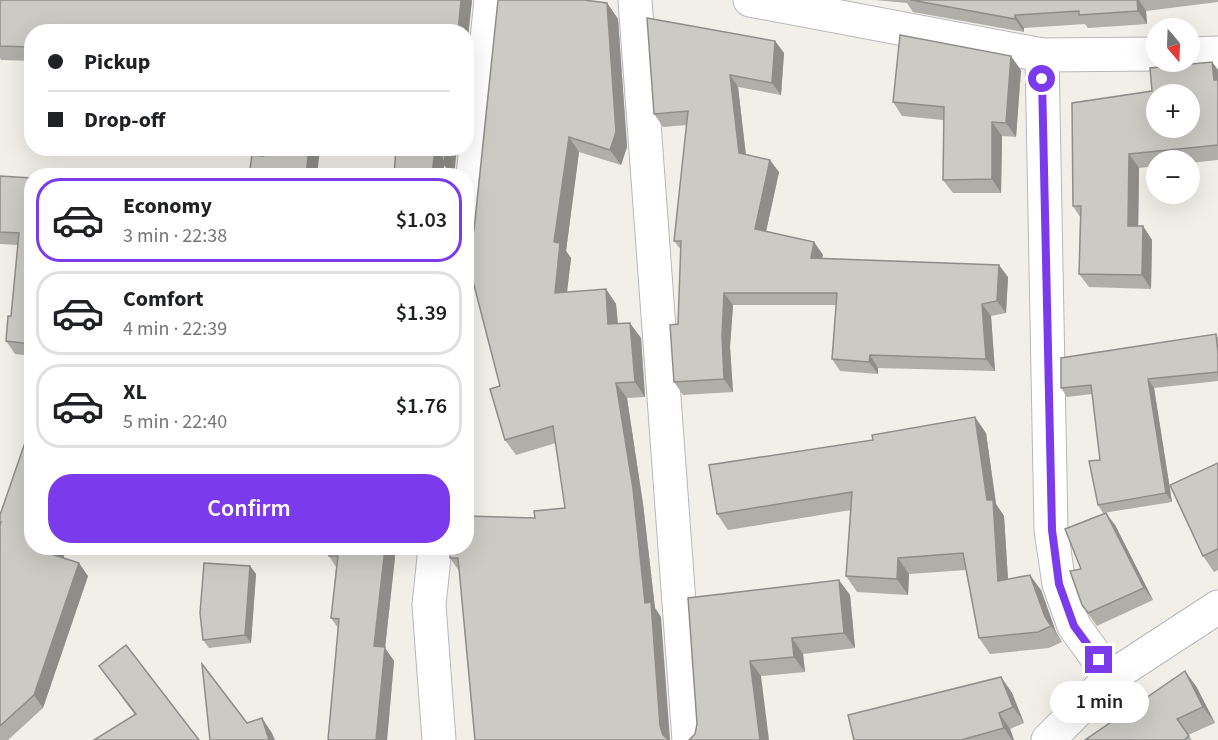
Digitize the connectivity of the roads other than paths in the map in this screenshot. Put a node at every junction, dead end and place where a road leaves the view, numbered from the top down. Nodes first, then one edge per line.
1 (492, 0) edge
2 (635, 0) edge
3 (750, 0) edge
4 (1218, 53) edge
5 (1146, 54) edge
6 (1200, 54) edge
7 (1042, 55) junction
8 (474, 168) edge
9 (434, 555) edge
10 (1218, 607) edge
11 (1111, 677) junction
12 (439, 740) edge
13 (689, 740) edge
14 (1048, 740) edge

1 - 8 street
2 - 13 street
3 - 7 street
4 - 6 street
5 - 7 street
7 - 11 street
9 - 12 street
10 - 11 street
11 - 14 street

